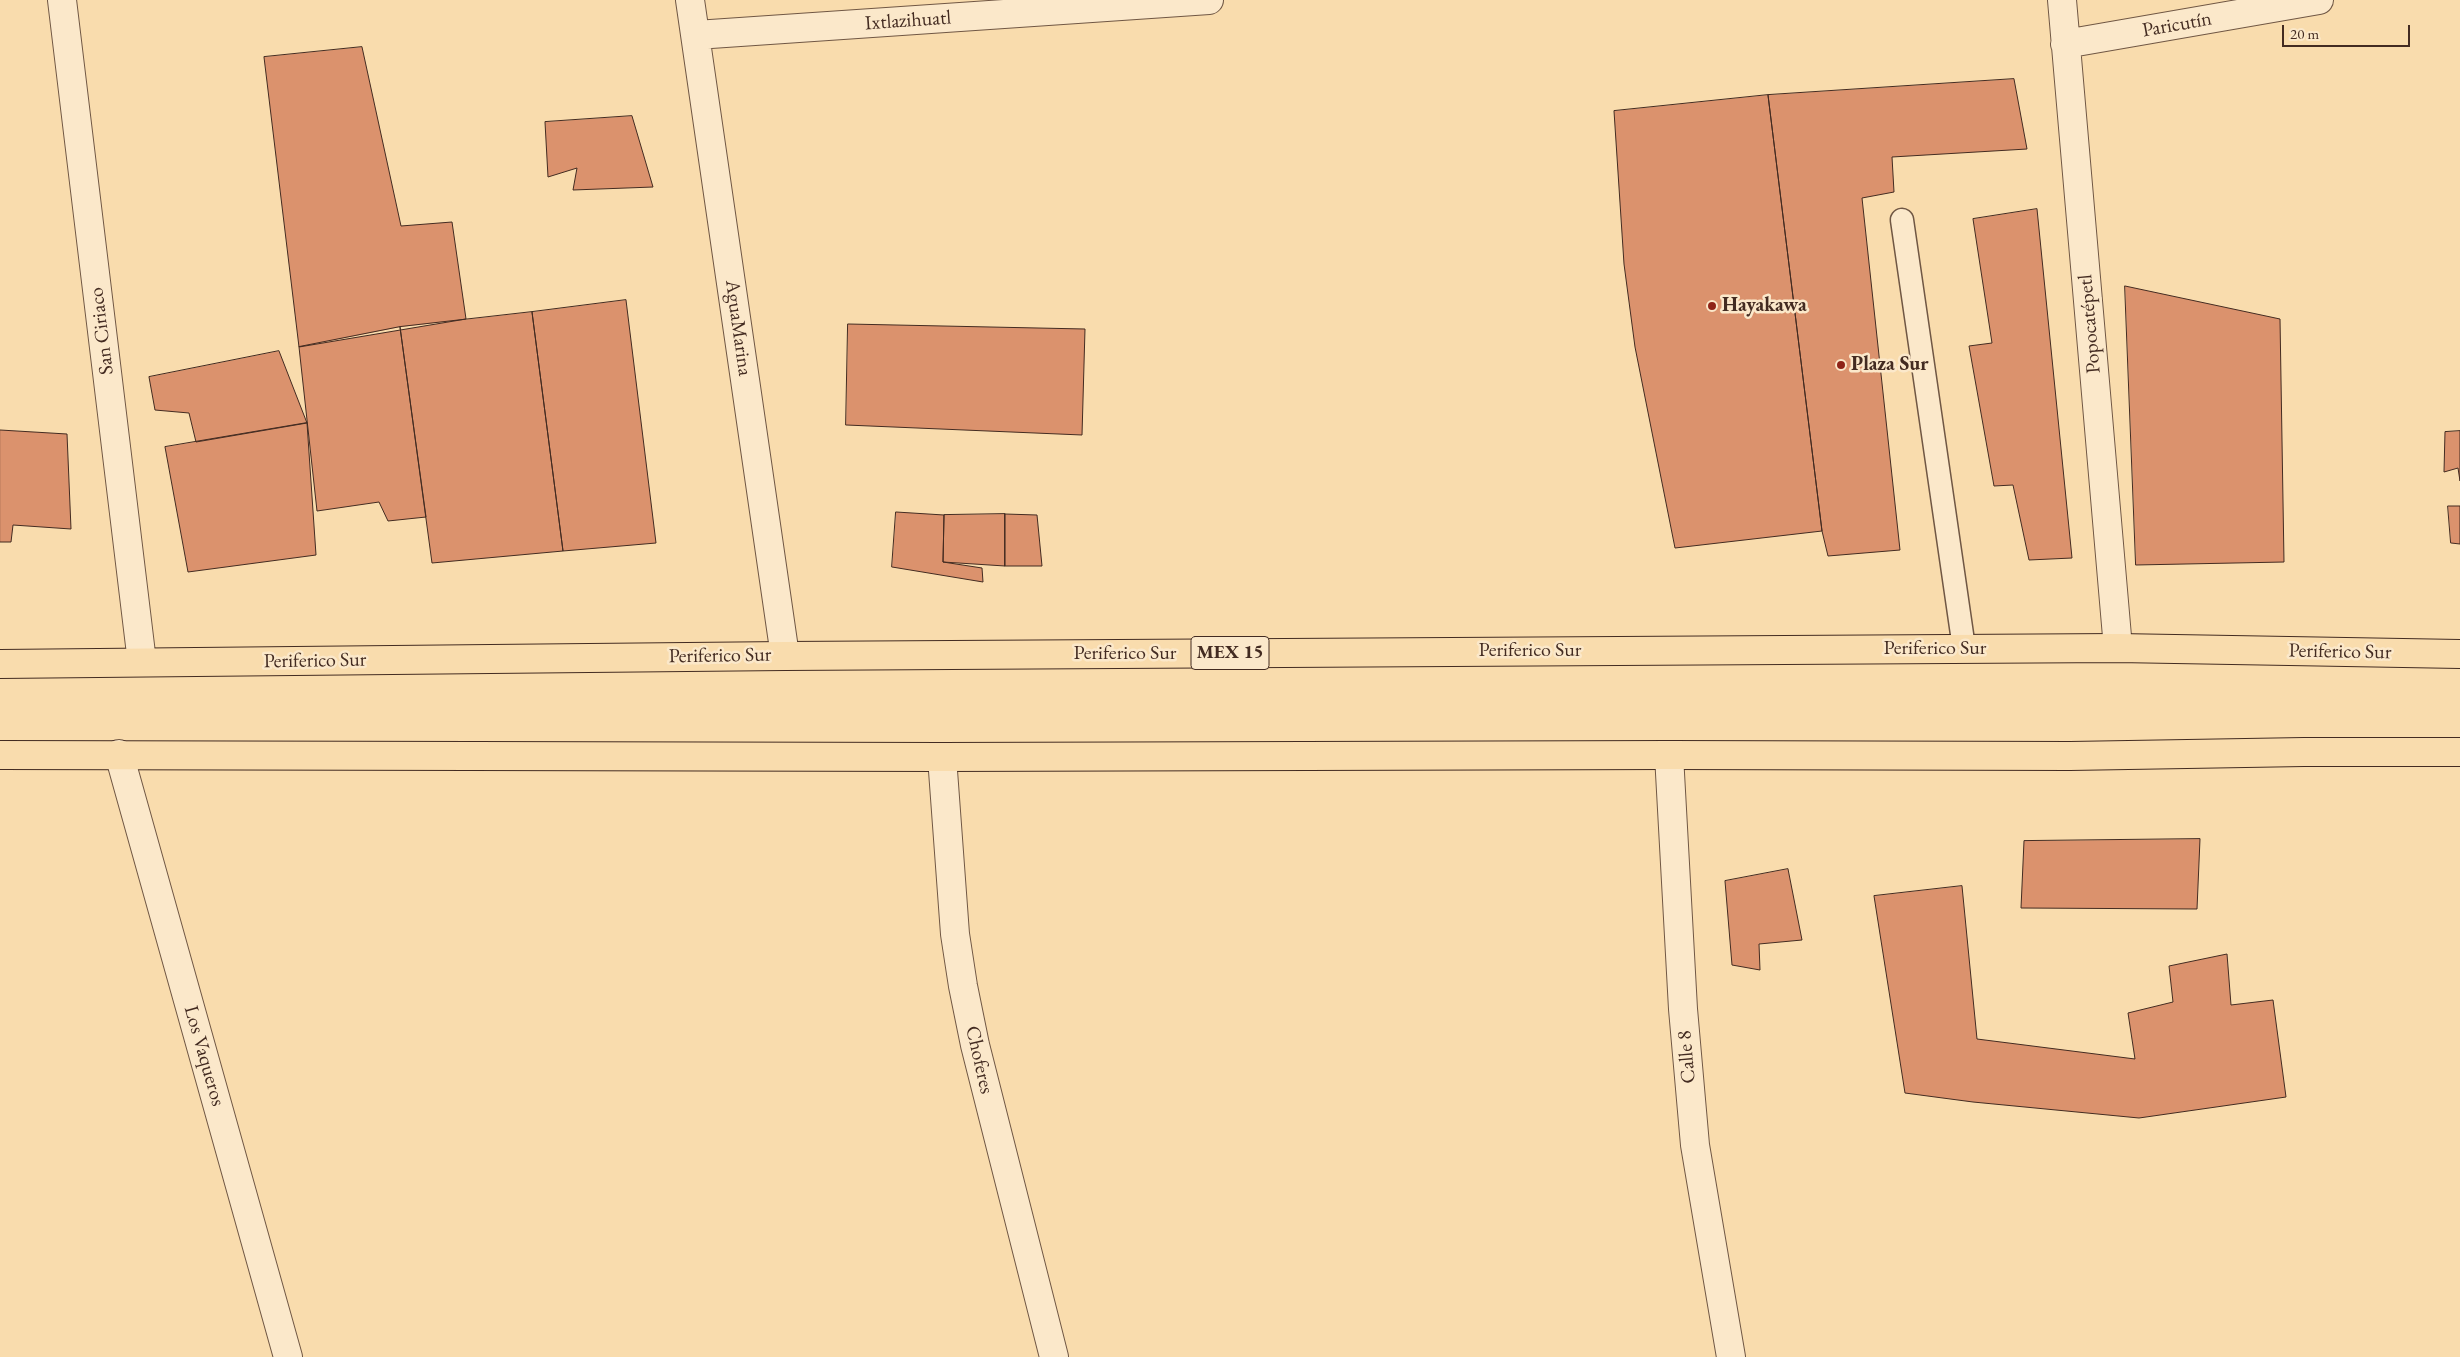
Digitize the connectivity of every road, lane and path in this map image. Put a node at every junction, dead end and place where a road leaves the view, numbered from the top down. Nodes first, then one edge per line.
1 (62, 0) edge
2 (690, 0) edge
3 (1209, 0) edge
4 (2062, 0) edge
5 (2319, 0) edge
6 (1172, 1) edge
7 (696, 35) junction
8 (2065, 44) junction
9 (1902, 220) dead end
10 (1964, 648) junction
11 (2118, 648) junction
12 (2460, 654) edge
13 (785, 656) junction
14 (142, 662) junction
15 (0, 664) edge
16 (2460, 752) edge
17 (119, 754) junction
18 (0, 755) edge
19 (1669, 755) junction
20 (942, 757) junction
21 (288, 1357) edge
22 (1054, 1357) edge
23 (1731, 1357) edge

1 - 14 street, San Ciriaco
2 - 7 street, AguaMarina
3 - 6 street, Ixtlazihuatl
4 - 8 street, Popocatépetl
5 - 8 street, Paricutín
6 - 7 street, Ixtlazihuatl
7 - 13 street, AguaMarina
8 - 11 street, Popocatépetl
9 - 10 lane
10 - 11 main road, Periferico Sur / MEX 15
10 - 13 main road, Periferico Sur / MEX 15
11 - 12 main road, Periferico Sur / MEX 15
13 - 14 main road, Periferico Sur / MEX 15
14 - 15 main road, Periferico Sur / MEX 15
16 - 19 main road
17 - 18 main road
17 - 20 main road
17 - 21 street, Los Vaqueros
19 - 20 main road
19 - 23 street, Calle 8
20 - 22 street, Choferes

